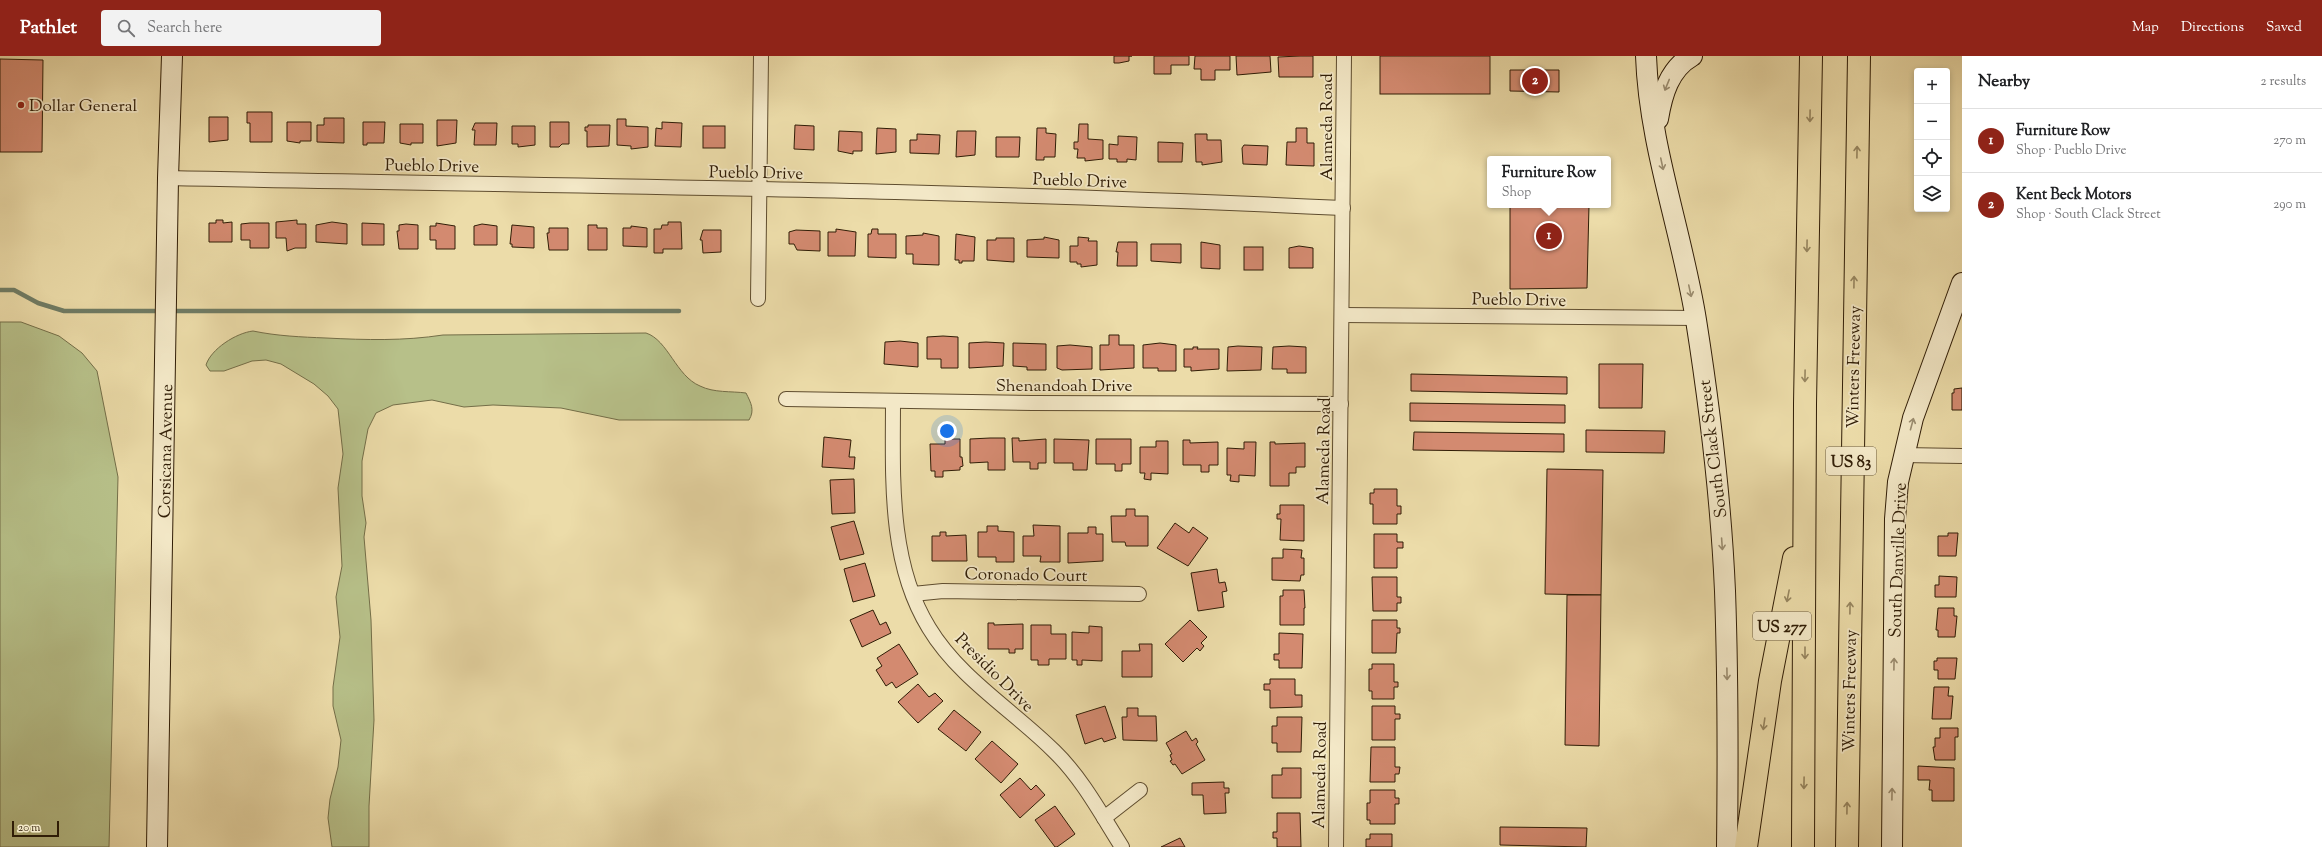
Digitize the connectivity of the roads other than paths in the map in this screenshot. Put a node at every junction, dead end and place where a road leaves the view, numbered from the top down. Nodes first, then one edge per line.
1 (172, 56) edge
2 (760, 56) edge
3 (1344, 56) edge
4 (1646, 56) edge
5 (1692, 56) edge
6 (1858, 65) edge
7 (1811, 66) edge
8 (1656, 134) junction
9 (168, 178) junction
10 (759, 189) junction
11 (1343, 208) junction
12 (1962, 283) edge
13 (758, 299) dead end
14 (1342, 315) junction
15 (1696, 318) junction
16 (786, 399) dead end
17 (893, 401) junction
18 (1341, 404) junction
19 (1805, 404) junction
20 (1903, 455) junction
21 (1962, 456) edge
22 (913, 594) junction
23 (1139, 594) dead end
24 (1140, 790) dead end
25 (1104, 818) junction
26 (157, 847) edge
27 (1122, 847) edge
28 (1336, 847) edge
29 (1727, 847) edge
30 (1746, 847) edge
31 (1803, 847) edge
32 (1847, 847) edge
33 (1892, 847) edge

1 - 9 main road, Corsicana Avenue
2 - 10 street
3 - 11 street, Alameda Road
4 - 8 main road, South Clack Street
5 -> 8 main road
32 -> 6 highway, Winters Freeway / US 83
7 -> 19 highway, US 83
8 -> 15 main road, South Clack Street
9 - 10 street, Pueblo Drive
9 - 26 main road, Corsicana Avenue
10 - 11 street, Pueblo Drive
10 - 13 street
11 - 14 street, Alameda Road
20 -> 12 main road, South Danville Drive
14 - 15 street, Pueblo Drive
14 - 18 street, Alameda Road
15 -> 29 main road, South Clack Street
16 - 17 street, Shenandoah Drive
17 - 18 street, Shenandoah Drive
17 - 22 street, Presidio Drive
18 - 28 street, Alameda Road
19 -> 30 highway, US 277
19 -> 31 highway, US 83
20 - 21 street
33 -> 20 main road, South Danville Drive
22 - 23 street, Coronado Court
22 - 25 street, Presidio Drive
24 - 25 street
25 - 27 street, Presidio Drive

